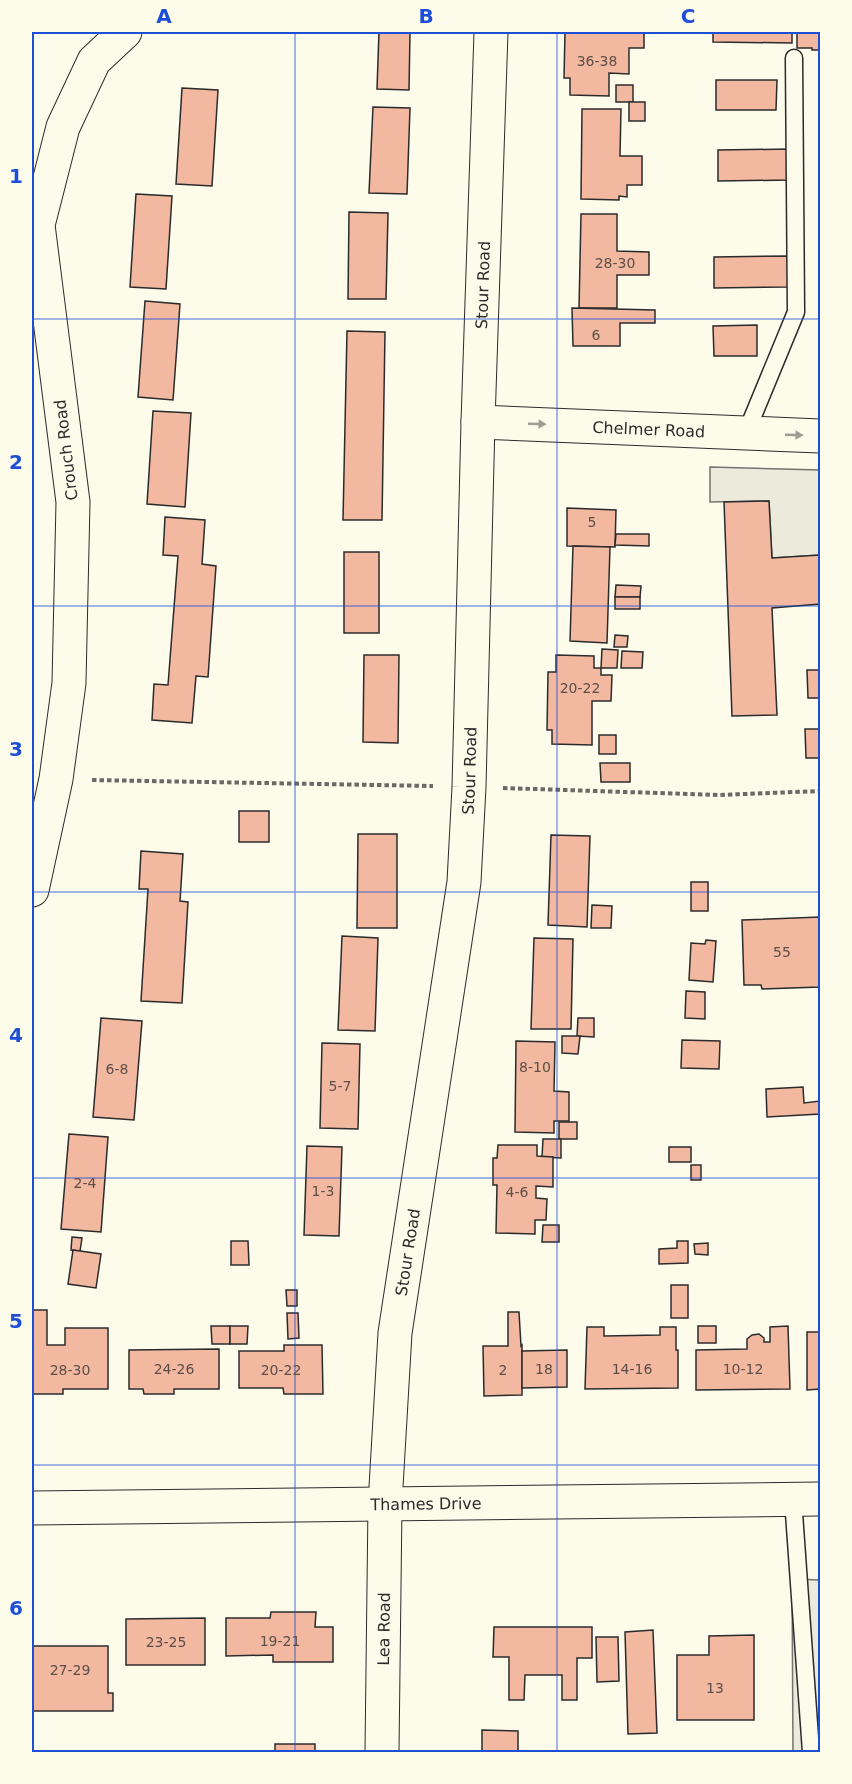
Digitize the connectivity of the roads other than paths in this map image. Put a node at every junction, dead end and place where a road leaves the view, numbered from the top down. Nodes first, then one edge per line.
1 (125, 32) edge
2 (491, 32) edge
3 (794, 58) dead end
4 (478, 422) junction
5 (746, 433) junction
6 (820, 436) edge
7 (32, 890) edge
8 (807, 1499) edge
9 (385, 1504) junction
10 (32, 1508) edge
11 (382, 1752) edge
12 (811, 1752) edge

1 - 7 street, Crouch Road
2 - 4 street, Stour Road
3 - 5 lane
4 -> 5 street, Chelmer Road
4 - 9 street, Stour Road
5 -> 6 street, Chelmer Road
8 - 9 street, Thames Drive
8 - 12 lane
9 - 10 street, Thames Drive
9 - 11 street, Lea Road

